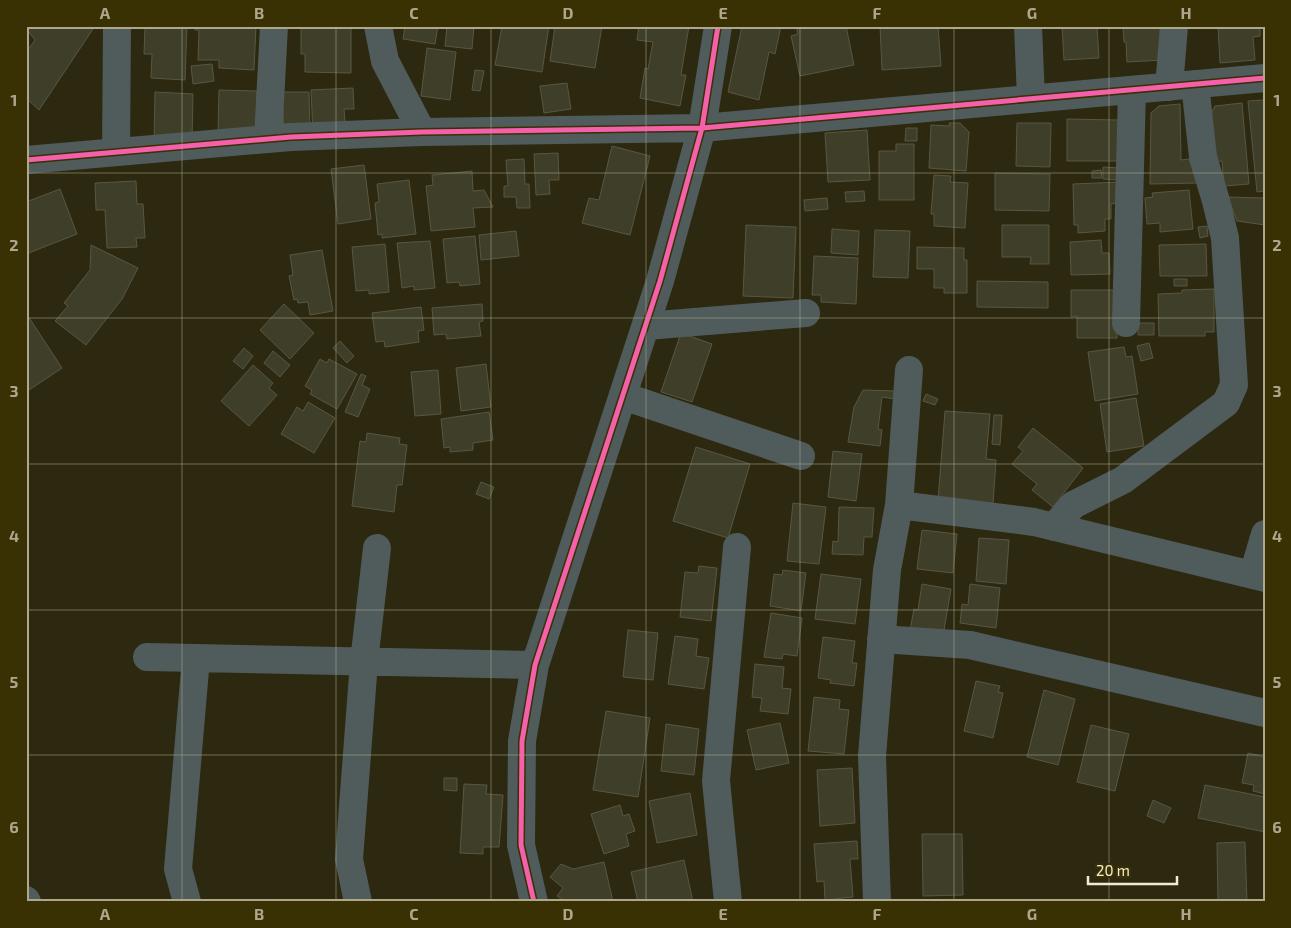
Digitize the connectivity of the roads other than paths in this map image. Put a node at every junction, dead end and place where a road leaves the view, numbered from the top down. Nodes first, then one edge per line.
1 (117, 26) edge
2 (274, 26) edge
3 (378, 26) edge
4 (718, 26) edge
5 (1028, 26) edge
6 (1174, 26) edge
7 (1265, 78) edge
8 (1182, 86) junction
9 (1132, 90) junction
10 (1031, 99) junction
11 (702, 128) junction
12 (422, 132) junction
13 (268, 139) junction
14 (116, 152) junction
15 (26, 160) edge
16 (806, 313) dead end
17 (1126, 323) dead end
18 (646, 326) junction
19 (909, 370) dead end
20 (623, 396) junction
21 (801, 456) dead end
22 (899, 505) junction
23 (1054, 527) junction
24 (1265, 534) edge
25 (737, 547) dead end
26 (378, 548) dead end
27 (1259, 577) edge
28 (881, 639) junction
29 (147, 657) dead end
30 (196, 658) junction
31 (364, 662) junction
32 (536, 666) junction
33 (1265, 712) edge
34 (186, 902) edge
35 (358, 902) edge
36 (534, 902) edge
37 (728, 902) edge
38 (877, 902) edge

1 - 14 street
2 - 13 street
3 - 12 street
4 - 11 street
5 - 10 street
6 - 8 street
7 - 8 street
8 - 9 street
8 - 23 street
9 - 10 street
9 - 17 street
10 - 11 street
11 - 12 street
11 - 18 street
12 - 13 street
13 - 14 street
14 - 15 street
16 - 18 street
18 - 20 street
19 - 22 street
20 - 21 street
20 - 32 street
22 - 23 street
22 - 28 street
23 - 27 street
24 - 27 street
25 - 37 street
26 - 31 street
28 - 33 street
28 - 38 street
29 - 30 street
30 - 31 street
30 - 34 street
31 - 32 street
31 - 35 street
32 - 36 street

